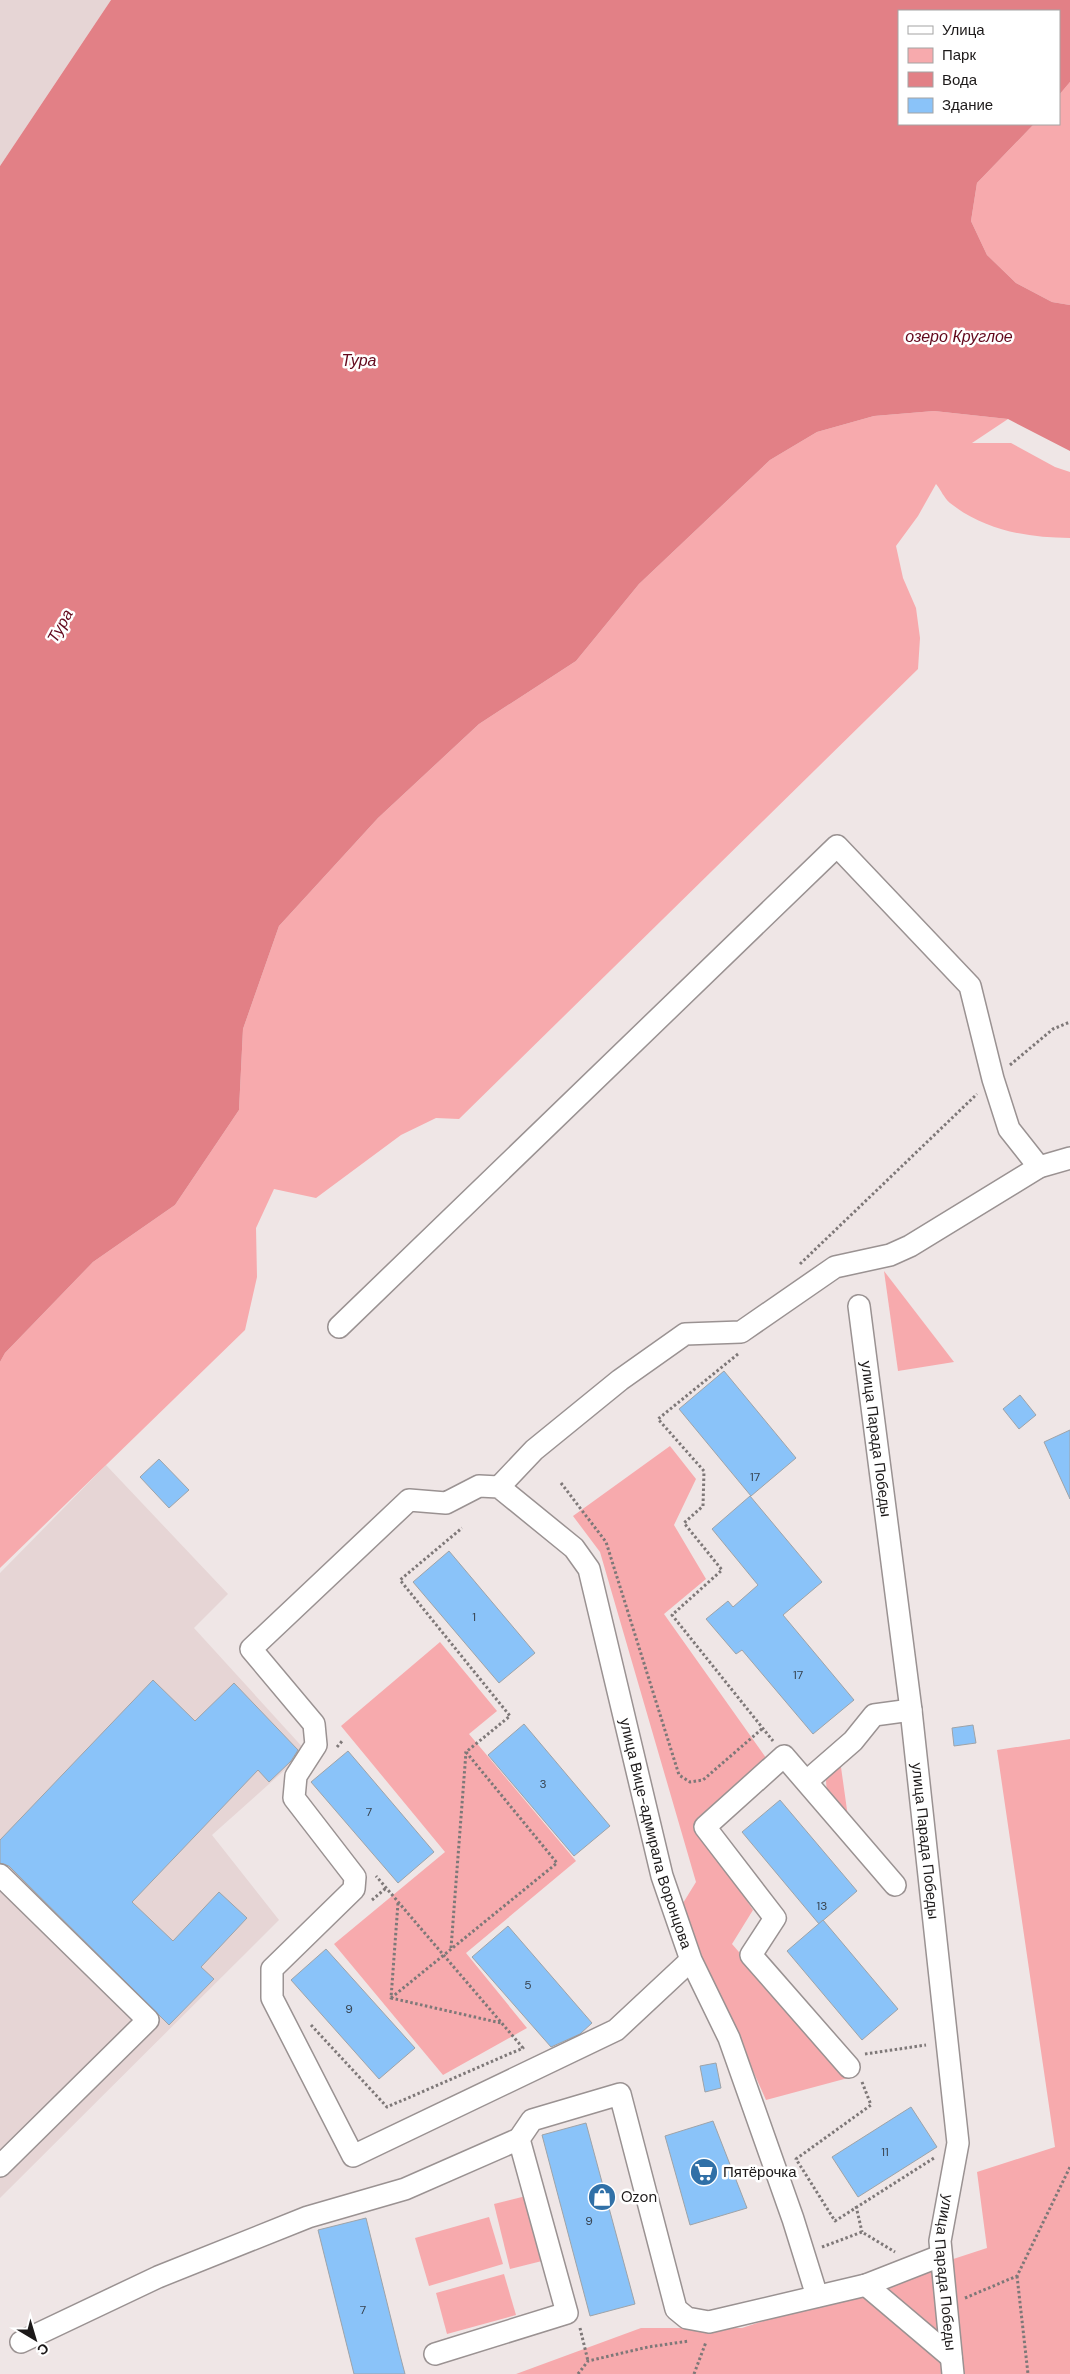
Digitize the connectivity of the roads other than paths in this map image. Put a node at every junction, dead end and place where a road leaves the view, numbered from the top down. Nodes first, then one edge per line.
1 (1070, 1158) edge
2 (1040, 1167) junction
3 (859, 1306) dead end
4 (339, 1327) dead end
5 (499, 1487) junction
6 (911, 1710) junction
7 (807, 1780) junction
8 (0, 1875) edge
9 (895, 1885) dead end
10 (690, 1960) junction
11 (855, 2074) road end
12 (520, 2139) junction
13 (0, 2166) edge
14 (940, 2256) junction
15 (866, 2285) junction
16 (816, 2296) junction
17 (21, 2342) dead end
18 (435, 2354) dead end
19 (952, 2366) edge

1 - 2 street
2 - 4 street
2 - 5 street
3 - 6 street, улица Парада Победы
5 - 10 street, улица Вице-адмирала Воронцова
5 - 10 street
6 - 7 street
6 - 14 street, улица Парада Победы
7 - 9 street
7 - 11 street
8 - 13 street
10 - 16 street, улица Вице-адмирала Воронцова
12 - 16 street
12 - 17 street
12 - 18 street
14 - 15 street
14 - 19 street, улица Парада Победы
15 - 16 street
15 - 19 street

